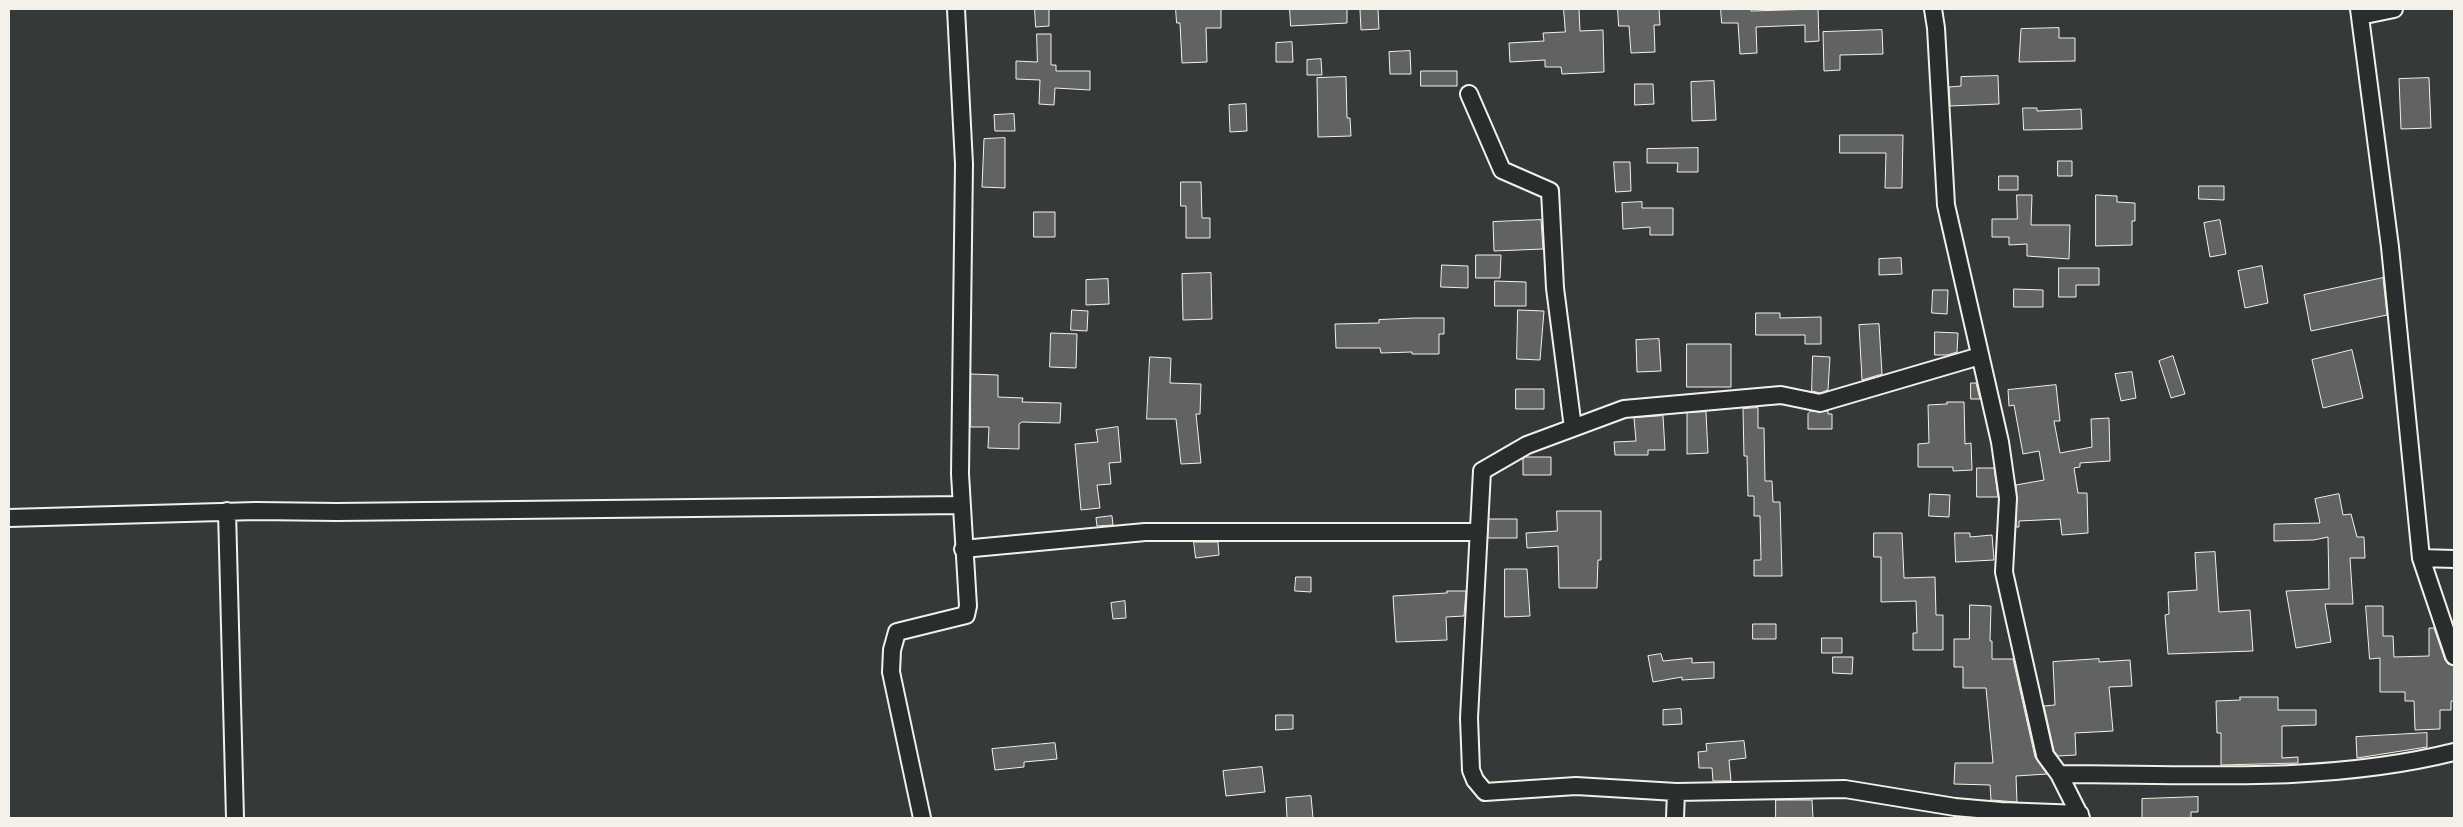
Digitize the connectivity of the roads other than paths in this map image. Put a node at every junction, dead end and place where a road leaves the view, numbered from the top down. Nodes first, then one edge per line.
1 (956, 9) edge
2 (1933, 9) edge
3 (2394, 9) edge
4 (2359, 12) edge
5 (1469, 94) dead end
6 (1980, 356) junction
7 (1573, 428) junction
8 (962, 505) junction
9 (227, 512) junction
10 (9, 518) edge
11 (1479, 532) junction
12 (963, 549) junction
13 (2421, 558) junction
14 (2454, 559) edge
15 (2454, 656) edge
16 (2454, 752) edge
17 (2059, 774) junction
18 (1676, 792) junction
19 (2081, 816) edge
20 (235, 818) edge
21 (922, 818) edge
22 (1675, 818) edge

1 - 8 street
2 - 6 street
3 - 4 street
4 - 13 street
5 - 7 street
6 - 7 street
6 - 17 street
7 - 11 street
8 - 9 street
8 - 12 street
9 - 10 street
9 - 20 street
11 - 12 street
11 - 18 street
12 - 21 street
13 - 14 street
13 - 15 street
16 - 17 street
17 - 19 street
18 - 19 street
18 - 22 street

